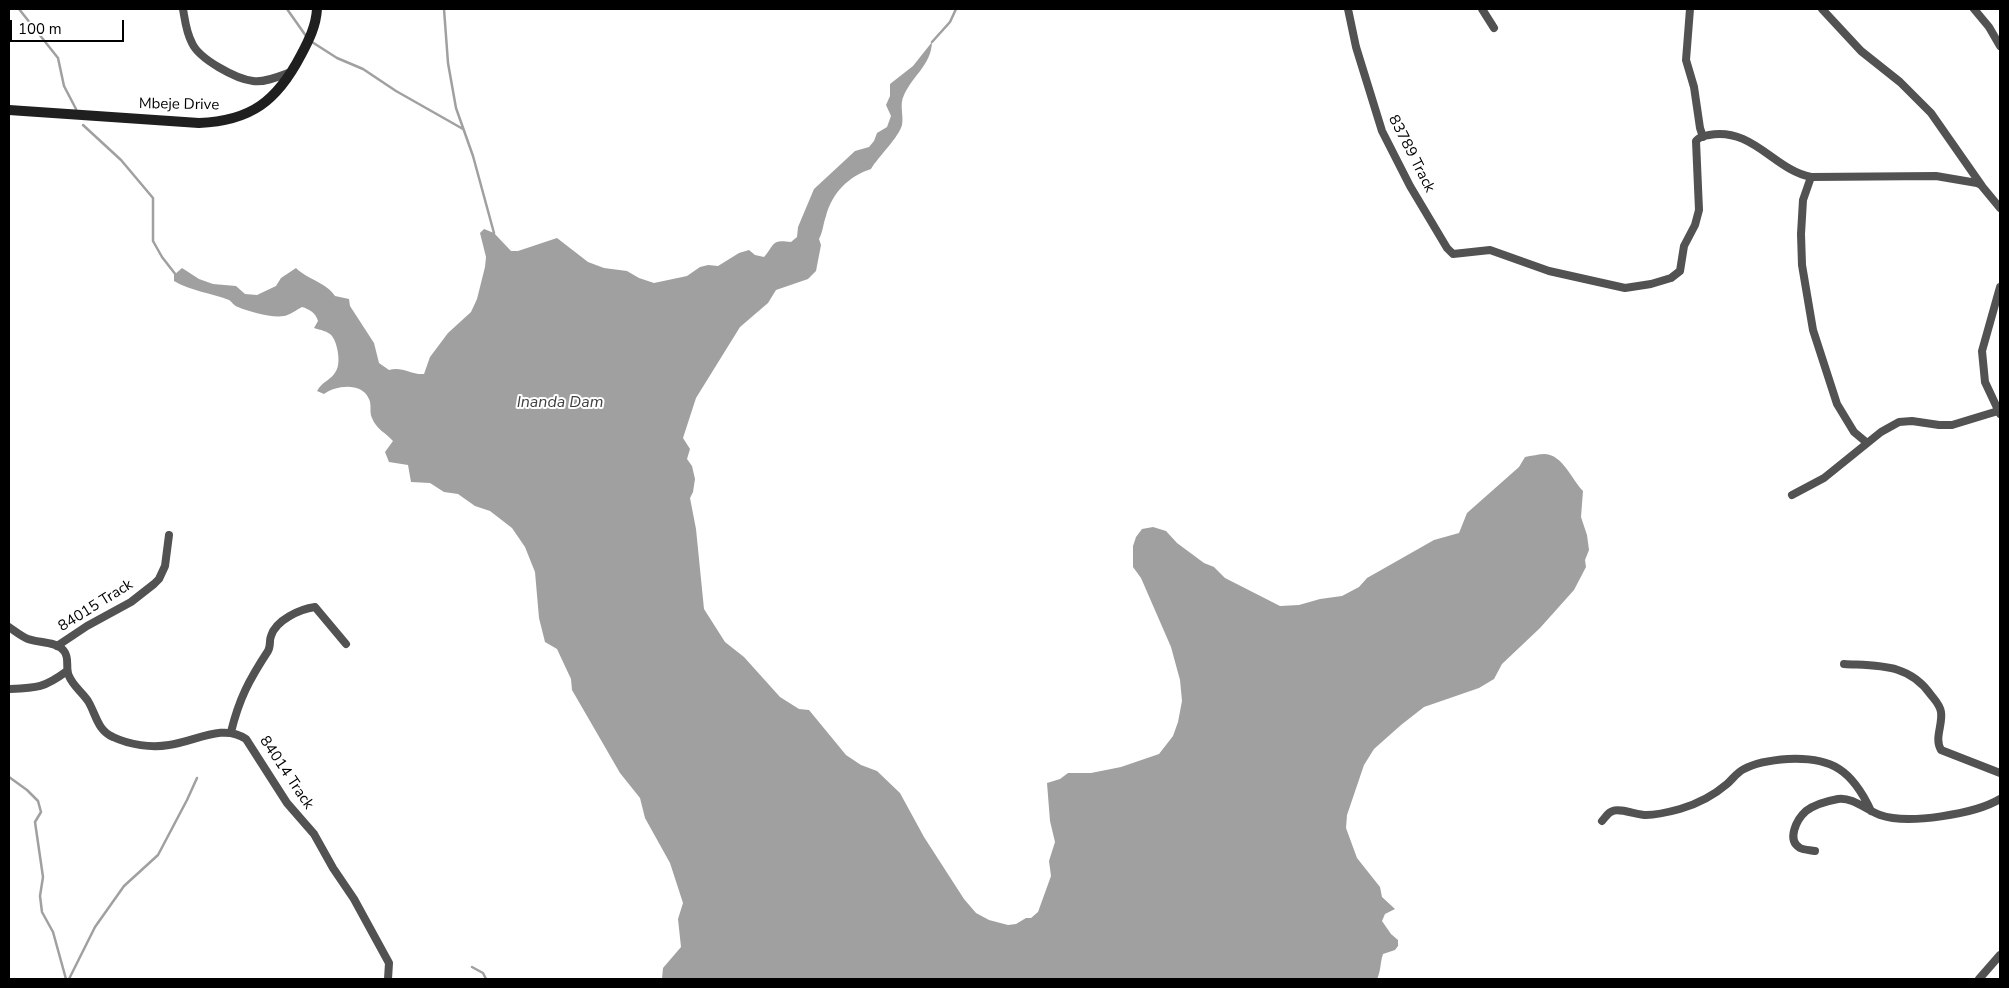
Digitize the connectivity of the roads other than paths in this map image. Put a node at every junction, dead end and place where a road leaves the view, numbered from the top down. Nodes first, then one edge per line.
1 (183, 9) edge
2 (317, 9) edge
3 (1348, 9) edge
4 (1482, 9) edge
5 (1690, 9) edge
6 (1822, 9) edge
7 (1974, 9) edge
8 (1494, 28) dead end
9 (2000, 46) edge
10 (291, 72) junction
11 (9, 110) edge
12 (1703, 137) junction
13 (1811, 177) junction
14 (1988, 194) junction
15 (2000, 208) edge
16 (2000, 287) edge
17 (1999, 413) edge
18 (1866, 442) junction
19 (1792, 495) dead end
20 (169, 535) dead end
21 (9, 626) edge
22 (346, 644) dead end
23 (58, 646) junction
24 (1844, 664) dead end
25 (67, 671) junction
26 (9, 689) edge
27 (231, 732) junction
28 (2000, 773) edge
29 (2000, 799) edge
30 (1871, 810) junction
31 (1602, 821) dead end
32 (1815, 852) dead end
33 (2000, 955) edge
34 (388, 979) edge
35 (1979, 979) edge

1 - 10 street
2 - 10 street, Mbeje Drive
3 - 12 street, 83789 Track
4 - 8 street
5 - 12 street
6 - 14 street
7 - 9 street
10 - 11 street, Mbeje Drive
12 - 13 street
13 - 14 street
13 - 18 street
14 - 15 street
16 - 17 street
17 - 18 street
18 - 19 street
20 - 23 street, 84015 Track
21 - 23 street
22 - 27 street
23 - 25 street
24 - 28 street
25 - 26 street
25 - 27 street
27 - 34 street, 84014 Track
29 - 30 street
30 - 31 street
30 - 32 street
33 - 35 street

